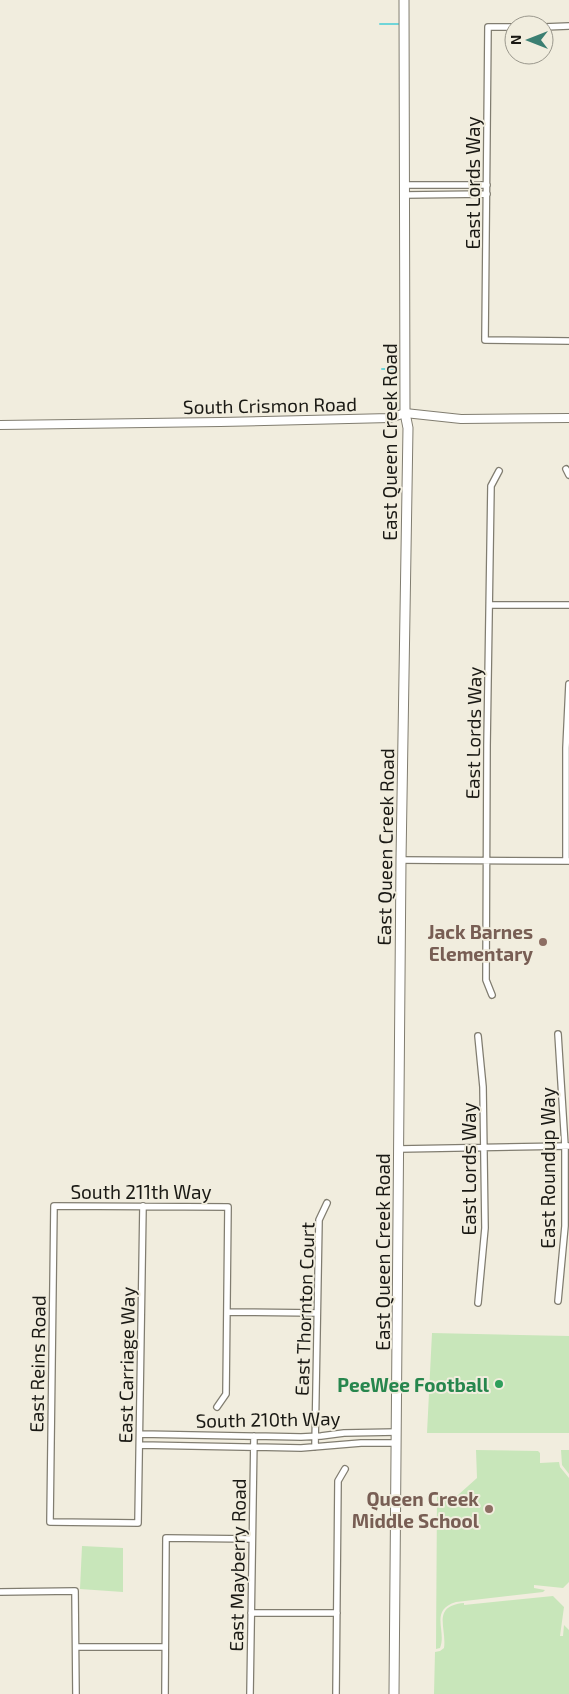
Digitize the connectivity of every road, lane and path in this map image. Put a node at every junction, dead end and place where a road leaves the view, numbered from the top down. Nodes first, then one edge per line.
1 (404, 0) edge
2 (569, 26) edge
3 (504, 27) edge
4 (554, 27) edge
5 (404, 185) junction
6 (487, 185) junction
7 (487, 194) junction
8 (404, 195) junction
9 (569, 341) edge
10 (405, 413) junction
11 (569, 418) edge
12 (0, 425) edge
13 (499, 471) dead end
14 (490, 605) junction
15 (569, 605) edge
16 (569, 684) edge
17 (401, 860) junction
18 (486, 861) junction
19 (567, 861) edge
20 (492, 995) dead end
21 (558, 1034) dead end
22 (478, 1036) dead end
23 (567, 1146) edge
24 (485, 1148) junction
25 (399, 1149) junction
26 (327, 1203) dead end
27 (54, 1206) joint
28 (143, 1206) junction
29 (558, 1301) dead end
30 (478, 1303) dead end
31 (227, 1312) junction
32 (317, 1313) junction
33 (217, 1407) dead end
34 (397, 1432) junction
35 (140, 1434) junction
36 (254, 1436) junction
37 (315, 1437) junction
38 (396, 1443) junction
39 (140, 1445) junction
40 (254, 1447) junction
41 (314, 1447) junction
42 (345, 1469) dead end
43 (138, 1523) joint
44 (252, 1538) junction
45 (0, 1592) edge
46 (251, 1612) junction
47 (337, 1613) junction
48 (76, 1647) junction
49 (165, 1647) junction
50 (76, 1694) edge
51 (165, 1694) edge
52 (250, 1694) edge
53 (336, 1694) edge
54 (394, 1694) edge

1 - 5 main road, East Queen Creek Road
2 - 4 street
3 - 6 street, East Lords Way
5 - 6 street
5 - 8 main road, East Queen Creek Road
6 - 7 street, East Lords Way
7 - 8 street
7 - 9 street, East Lords Way
8 - 10 main road, East Queen Creek Road
10 - 11 street, South Crismon Road
10 - 12 street, South Crismon Road
10 - 17 main road, East Queen Creek Road
13 - 14 street, East Lords Way
14 - 15 street
14 - 18 street, East Lords Way
16 - 19 street
17 - 18 street
17 - 25 main road, East Queen Creek Road
18 - 19 street
18 - 20 street, East Lords Way
21 - 23 street, East Roundup Way
22 - 24 street, East Lords Way
23 - 24 street
23 - 29 street, East Roundup Way
24 - 25 street
24 - 30 street, East Lords Way
25 - 34 main road, East Queen Creek Road
26 - 32 street, East Thornton Court
27 - 28 street, South 211th Way
27 - 43 street, East Reins Road
28 - 31 street, South 211th Way
28 - 35 street, East Carriage Way
31 - 32 street
31 - 33 street
32 - 37 street, East Thornton Court
34 - 37 street, South 210th Way
34 - 38 main road, East Queen Creek Road
35 - 36 street, South 210th Way
35 - 39 street, East Carriage Way
36 - 37 street, South 210th Way
36 - 40 street, East Mayberry Road
37 - 41 street, East Thornton Court
38 - 41 street, South 210th Way
38 - 54 main road, East Queen Creek Road
39 - 40 street, South 210th Way
39 - 43 street, East Carriage Way
40 - 41 street, South 210th Way
40 - 44 street, East Mayberry Road
42 - 47 street
44 - 46 street, East Mayberry Road
44 - 49 street
45 - 48 street
46 - 47 street
46 - 52 street, East Mayberry Road
47 - 53 street
48 - 49 street
48 - 50 street
49 - 51 street

